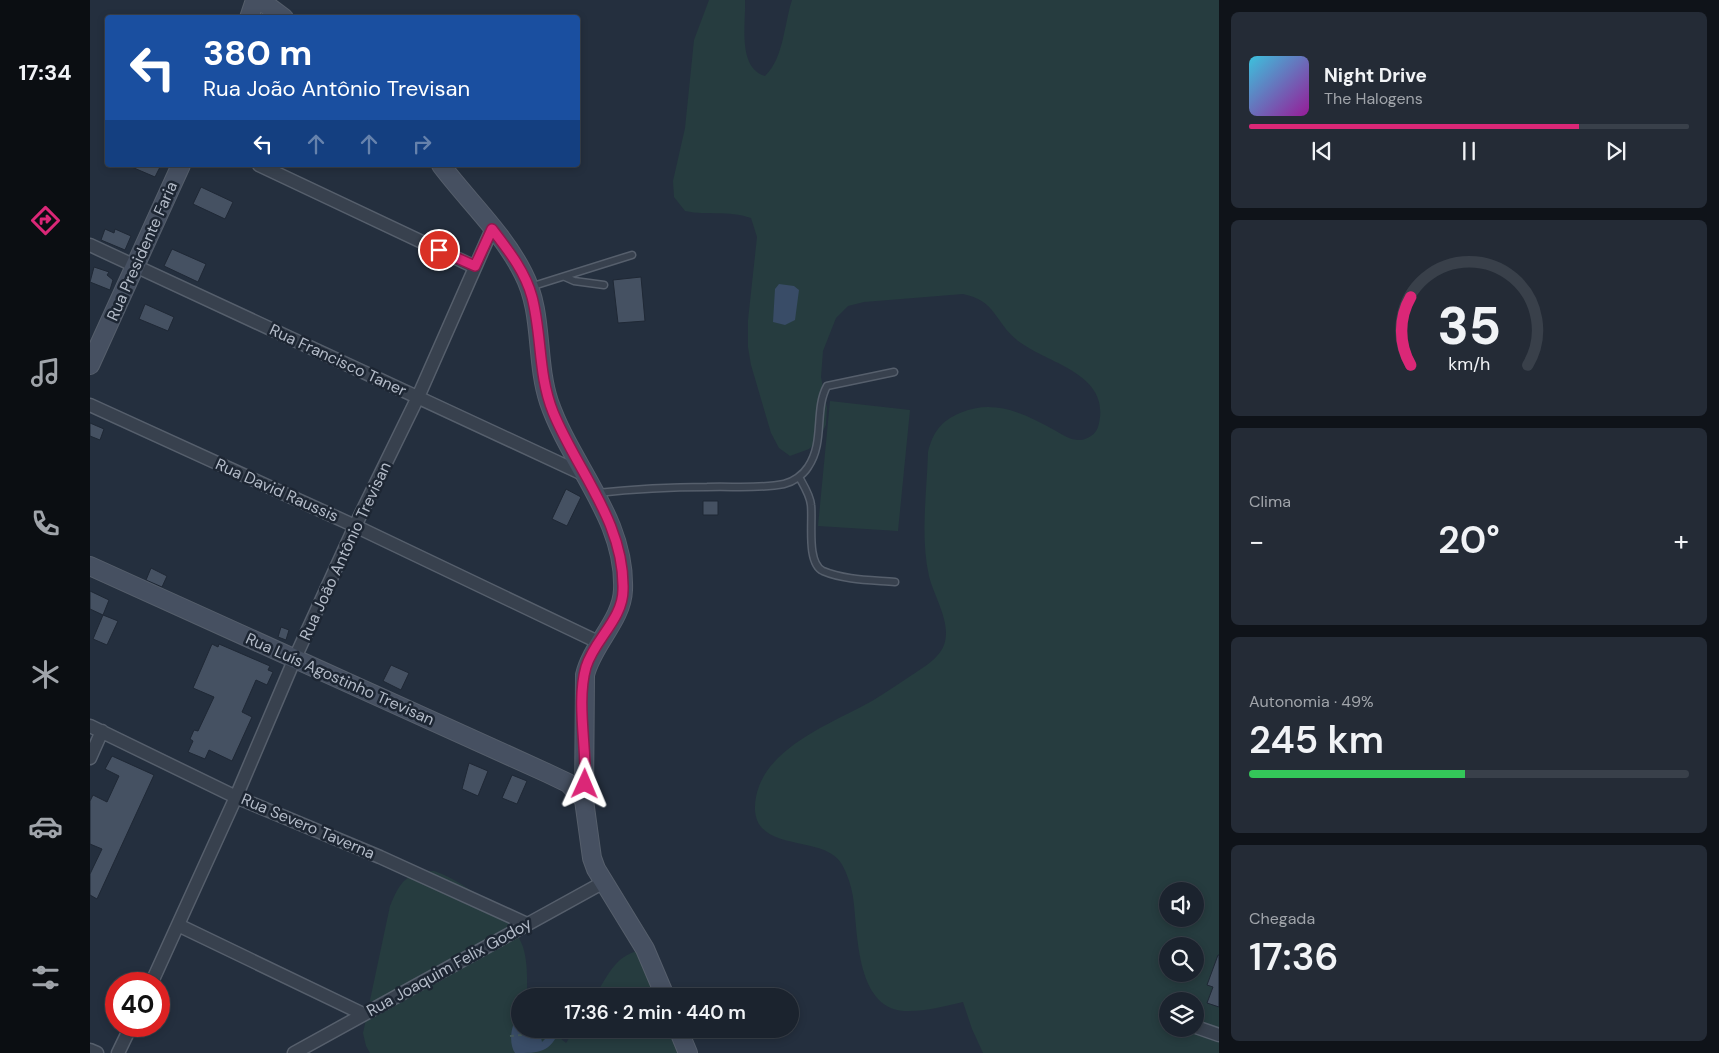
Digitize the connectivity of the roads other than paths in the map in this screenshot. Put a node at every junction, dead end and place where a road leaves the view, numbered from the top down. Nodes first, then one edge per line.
1 (255, 0) edge
2 (260, 0) edge
3 (250, 15) edge
4 (280, 15) edge
5 (180, 167) edge
6 (263, 167) edge
7 (443, 167) edge
8 (492, 229) junction
9 (90, 245) edge
10 (632, 255) dead end
11 (135, 266) junction
12 (475, 266) junction
13 (565, 277) junction
14 (604, 285) dead end
15 (529, 287) junction
16 (90, 364) edge
17 (894, 372) dead end
18 (418, 397) junction
19 (90, 405) edge
20 (585, 476) junction
21 (799, 477) junction
22 (596, 493) junction
23 (355, 526) junction
24 (90, 566) edge
25 (895, 582) dead end
26 (598, 642) junction
27 (295, 658) junction
28 (90, 726) edge
29 (102, 731) junction
30 (90, 758) edge
31 (236, 797) junction
32 (584, 800) junction
33 (604, 882) junction
34 (178, 924) junction
35 (527, 924) junction
36 (156, 972) edge
37 (662, 988) edge
38 (363, 1014) junction
39 (1204, 1030) edge
40 (1219, 1035) edge
41 (126, 1037) edge
42 (682, 1038) edge
43 (90, 1050) edge
44 (97, 1053) edge
45 (118, 1053) edge
46 (294, 1053) edge
47 (688, 1053) edge

1 - 3 street
2 - 4 street
5 - 11 street, Rua Presidente Faria
6 - 12 street
7 - 8 street
8 - 12 street, Rua João Antônio Trevisan
8 - 15 street
9 - 11 street, Rua Francisco Taner
10 - 13 lane
11 - 16 street, Rua Presidente Faria
11 - 18 street, Rua Francisco Taner
12 - 18 street, Rua João Antônio Trevisan
13 - 14 lane
13 - 15 lane
15 - 20 street
17 - 21 lane
18 - 20 street, Rua Francisco Taner
18 - 23 street, Rua João Antônio Trevisan
19 - 23 street, Rua David Raussis
20 - 22 street
21 - 22 lane
21 - 25 lane
22 - 26 street
23 - 26 street, Rua David Raussis
23 - 27 street, Rua João Antônio Trevisan
24 - 27 street, Rua Luís Agostinho Trevisan
26 - 32 street
27 - 31 street, Rua João Antônio Trevisan
27 - 32 street, Rua Luís Agostinho Trevisan
28 - 29 street, Rua Severo Taverna
29 - 30 street
29 - 31 street, Rua Severo Taverna
31 - 34 street, Rua João Antônio Trevisan
31 - 35 street, Rua Severo Taverna
32 - 33 street
33 - 35 street, Rua Joaquim Felix Godoy
33 - 37 street
34 - 36 street, Rua João Antônio Trevisan
34 - 38 street
35 - 38 street, Rua Joaquim Felix Godoy
38 - 46 street, Rua Joaquim Felix Godoy
39 - 40 street
41 - 45 street
42 - 47 street
43 - 44 street

